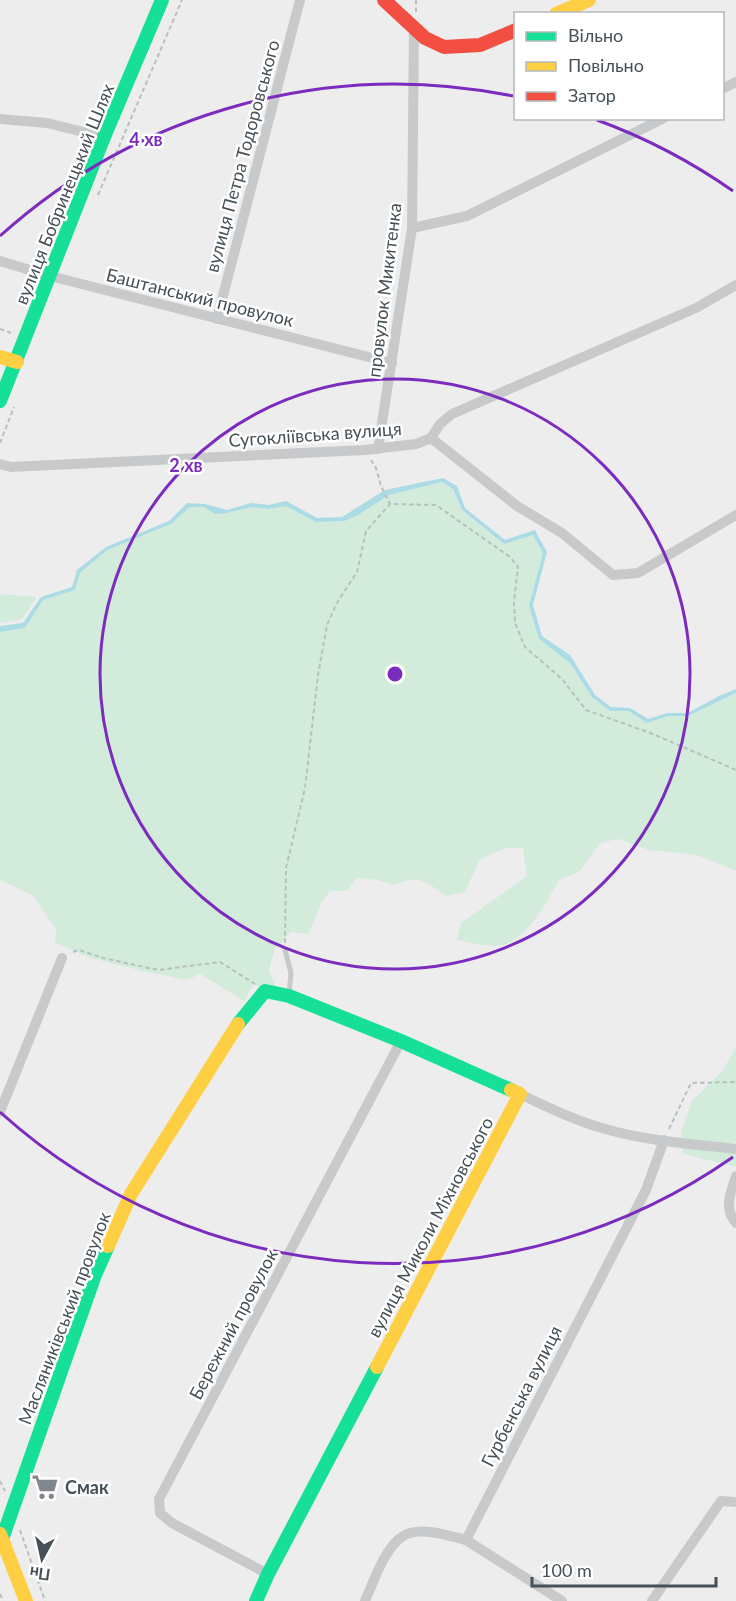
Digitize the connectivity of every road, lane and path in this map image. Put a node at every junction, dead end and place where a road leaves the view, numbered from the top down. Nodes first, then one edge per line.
1 (162, 0) edge
2 (182, 0) edge
3 (300, 0) edge
4 (384, 0) edge
5 (589, 0) edge
6 (561, 12) edge
7 (414, 26) junction
8 (514, 31) edge
9 (0, 118) edge
10 (660, 120) edge
11 (104, 137) junction
12 (95, 203) dead end
13 (412, 228) junction
14 (0, 261) edge
15 (50, 276) junction
16 (736, 285) edge
17 (217, 319) junction
18 (0, 357) edge
19 (16, 362) junction
20 (392, 363) junction
21 (0, 401) edge
22 (14, 409) dead end
23 (431, 438) junction
24 (0, 443) edge
25 (378, 449) junction
26 (365, 450) junction
27 (0, 464) edge
28 (390, 504) junction
29 (736, 515) edge
30 (736, 770) edge
31 (285, 950) joint
32 (62, 958) joint
33 (265, 991) junction
34 (289, 996) junction
35 (401, 1041) junction
36 (736, 1082) edge
37 (520, 1094) junction
38 (0, 1112) edge
39 (664, 1140) junction
40 (736, 1149) edge
41 (736, 1176) edge
42 (736, 1222) edge
43 (0, 1481) edge
44 (736, 1502) edge
45 (13, 1508) junction
46 (1, 1537) edge
47 (466, 1540) junction
48 (268, 1574) junction
49 (0, 1594) edge
50 (3, 1601) edge
51 (26, 1601) edge
52 (45, 1601) edge
53 (256, 1601) edge
54 (365, 1601) edge
55 (562, 1601) edge
56 (652, 1601) edge

1 - 11 street, вулиця Бобринецький Шлях
2 - 12 path
3 - 17 street, вулиця Петра Тодоровського
4 - 7 street
5 - 6 street
7 - 8 street
7 - 13 street, провулок Микитенка
9 - 11 street
10 - 13 street
11 - 15 street, вулиця Бобринецький Шлях
13 - 20 street, провулок Микитенка
14 - 15 street, Баштанський провулок
15 - 17 street, Баштанський провулок
15 - 19 street, вулиця Бобринецький Шлях
16 - 23 street
17 - 20 street, Баштанський провулок
18 - 19 street
19 - 21 street, вулиця Бобринецький Шлях
20 - 25 street, провулок Микитенка
22 - 24 path
23 - 25 street, Сугокліївська вулиця
23 - 29 street
25 - 26 street, Сугокліївська вулиця
26 - 27 street, Сугокліївська вулиця
26 - 28 path
28 - 30 path
28 - 31 path
31 - 34 lane
32 - 33 path
32 - 38 street
33 - 34 street
33 - 45 street, Масляниківський провулок
34 - 35 street
35 - 37 street
35 - 48 street, Бережний провулок
36 - 39 path
37 - 39 street
37 - 48 street, вулиця Миколи Міхновського
39 - 40 street
39 - 47 street, Гурбенська вулиця
41 - 42 street
43 - 45 path
44 - 56 street
45 - 46 street, Масляниківський провулок
45 - 52 path
46 - 51 street
47 - 54 street
47 - 55 street
48 - 53 street, вулиця Миколи Міхновського
49 - 50 path

